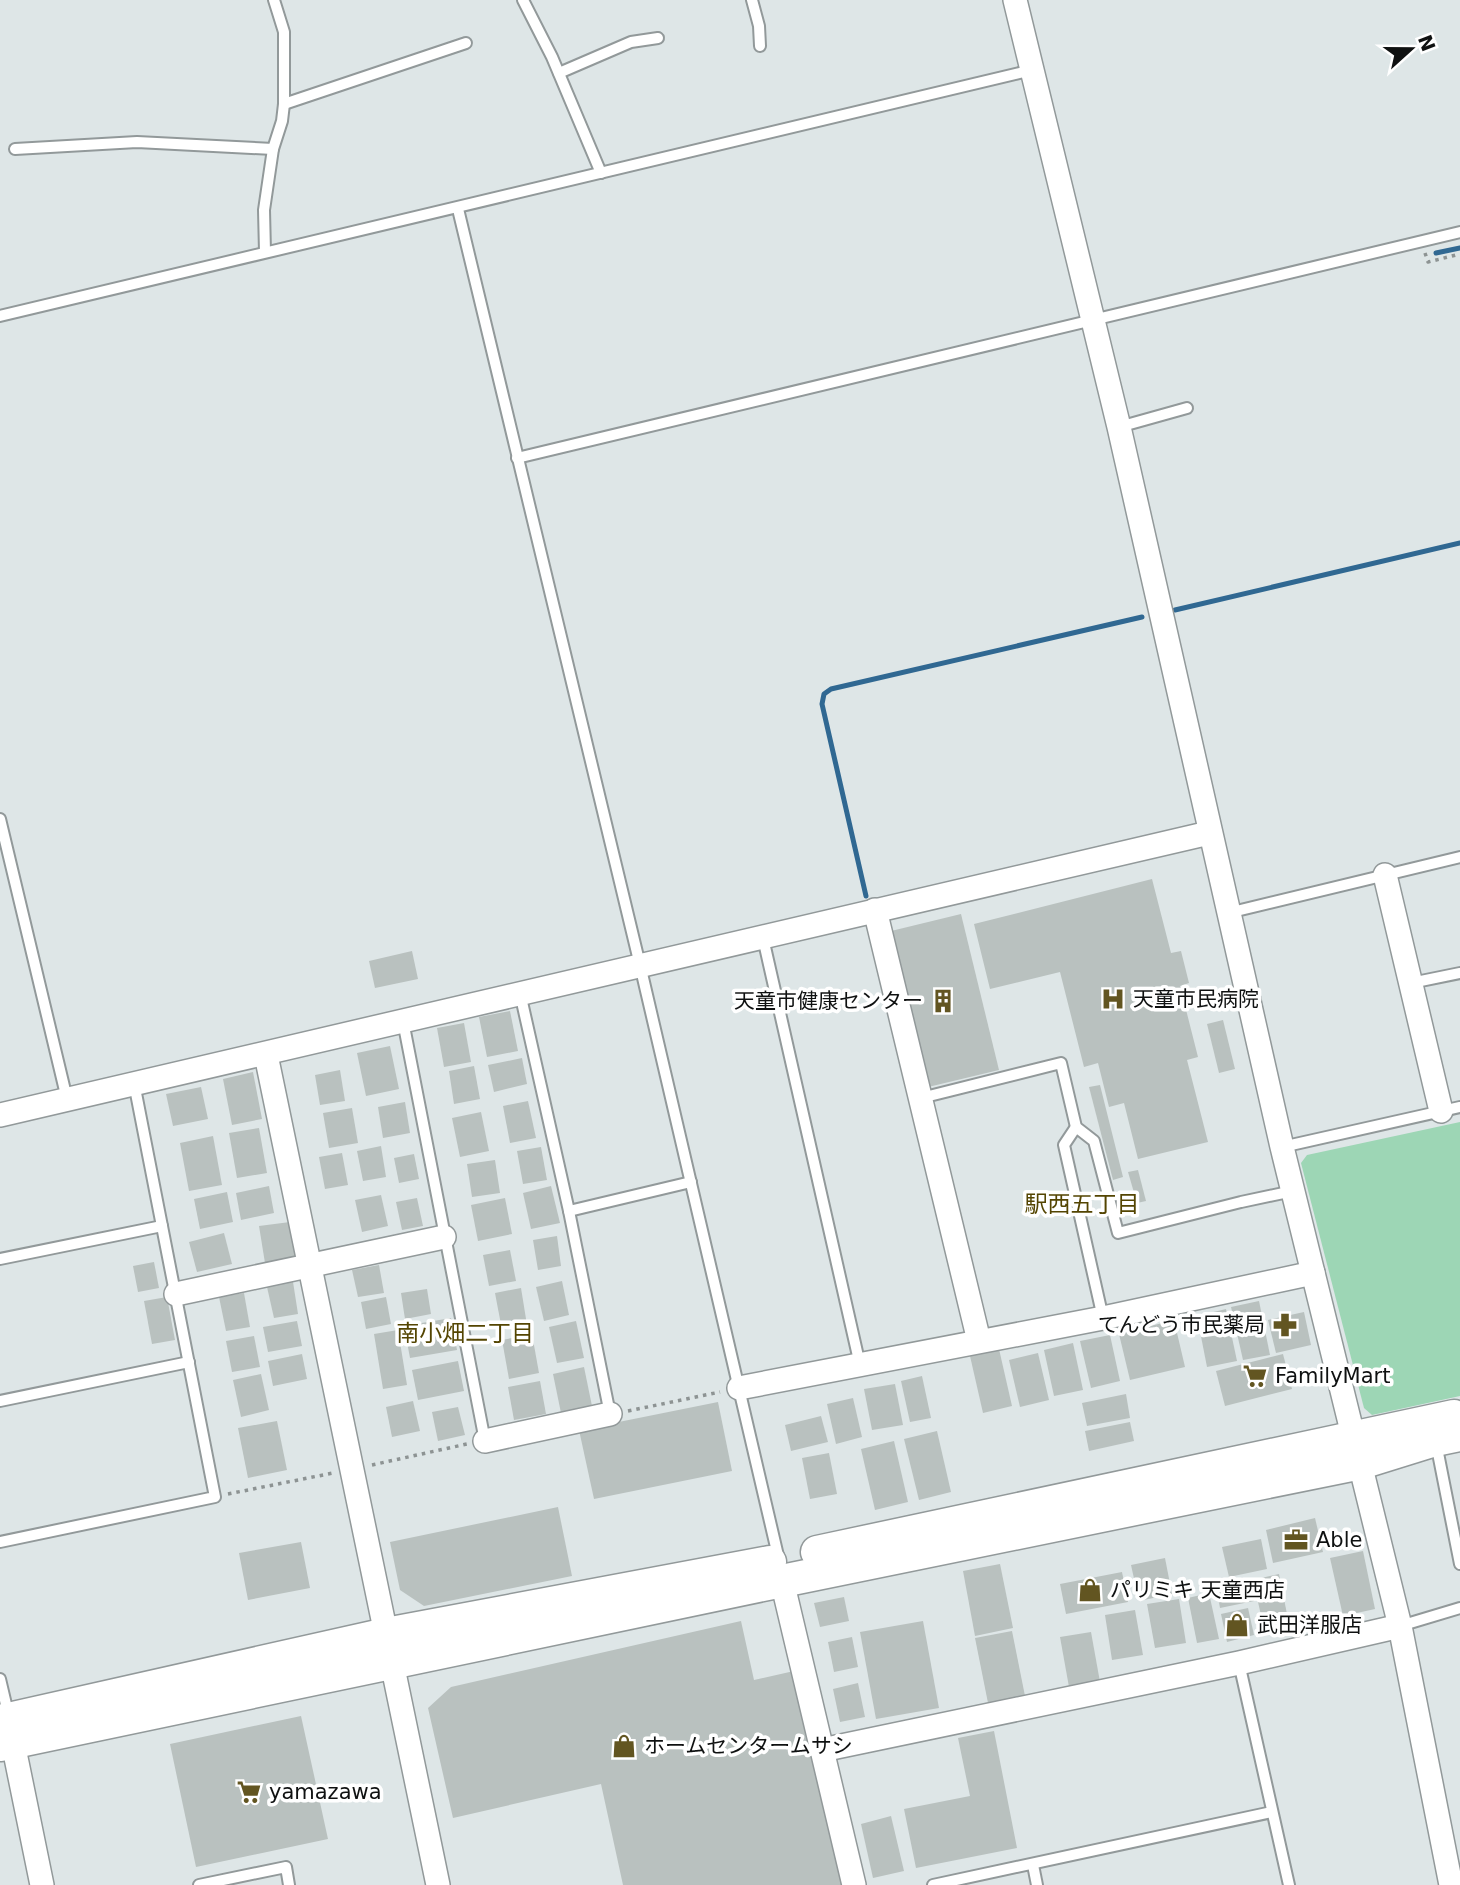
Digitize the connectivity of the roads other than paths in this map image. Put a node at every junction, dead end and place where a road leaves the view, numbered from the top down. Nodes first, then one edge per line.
1 (274, 0) edge
2 (523, 0) edge
3 (752, 0) edge
4 (1015, 0) edge
5 (658, 38) dead end
6 (466, 43) dead end
7 (760, 46) dead end
8 (1032, 70) junction
9 (559, 73) junction
10 (284, 104) junction
11 (15, 149) dead end
12 (273, 149) junction
13 (601, 173) junction
14 (458, 209) junction
15 (1460, 232) edge
16 (265, 252) junction
17 (0, 316) edge
18 (1092, 320) junction
19 (1187, 408) dead end
20 (1118, 427) junction
21 (517, 458) junction
22 (0, 819) edge
23 (1209, 834) junction
24 (1460, 857) edge
25 (1385, 875) junction
26 (875, 910) junction
27 (1227, 913) junction
28 (763, 938) junction
29 (640, 965) junction
30 (1460, 973) edge
31 (1411, 983) junction
32 (520, 993) junction
33 (403, 1020) junction
34 (266, 1055) junction
35 (134, 1083) junction
36 (921, 1098) junction
37 (67, 1099) junction
38 (1451, 1109) edge
39 (0, 1115) edge
40 (1076, 1127) junction
41 (1282, 1147) junction
42 (691, 1182) junction
43 (1293, 1191) junction
44 (569, 1211) junction
45 (162, 1226) junction
46 (444, 1237) junction
47 (0, 1259) edge
48 (309, 1265) junction
49 (1312, 1273) junction
50 (176, 1294) junction
51 (1104, 1318) junction
52 (979, 1341) junction
53 (189, 1362) junction
54 (860, 1365) junction
55 (740, 1388) junction
56 (0, 1401) edge
57 (610, 1414) joint
58 (1460, 1414) edge
59 (1448, 1438) edge
60 (485, 1441) joint
61 (1357, 1450) junction
62 (1455, 1521) edge
63 (0, 1542) edge
64 (1460, 1563) edge
65 (781, 1571) junction
66 (1460, 1608) edge
67 (1400, 1626) junction
68 (389, 1648) junction
69 (1239, 1663) junction
70 (0, 1679) edge
71 (6, 1732) edge
72 (822, 1750) junction
73 (1272, 1812) junction
74 (1449, 1813) edge
75 (1032, 1865) junction
76 (42, 1885) edge
77 (199, 1885) edge
78 (289, 1885) edge
79 (438, 1885) edge
80 (854, 1885) edge
81 (933, 1885) edge
82 (1037, 1885) edge
83 (1289, 1885) edge
84 (1451, 1885) edge

1 - 10 lane
2 - 9 lane
3 - 7 lane
4 - 8 street
5 - 9 lane
6 - 10 lane
8 - 13 lane
8 - 18 street
9 - 13 lane
10 - 12 lane
11 - 12 lane
12 - 16 lane
13 - 14 lane
14 - 16 lane
14 - 21 lane
15 - 18 lane
16 - 17 lane
18 - 20 street
18 - 21 lane
19 - 20 lane
20 - 23 street
21 - 29 lane
22 - 37 lane
23 - 26 street
23 - 27 street
24 - 25 lane
25 - 27 lane
25 - 31 street
26 - 28 street
26 - 36 street
27 - 41 street
28 - 29 street
28 - 54 lane
29 - 32 street
29 - 42 lane
30 - 31 lane
31 - 38 street
32 - 33 street
32 - 44 lane
33 - 34 street
33 - 46 lane
34 - 35 street
34 - 48 street
35 - 37 street
35 - 45 lane
36 - 40 lane
36 - 52 street
37 - 39 street
38 - 41 lane
40 - 43 lane
40 - 51 lane
41 - 43 street
42 - 44 lane
42 - 55 lane
43 - 49 street
44 - 57 lane
45 - 47 lane
45 - 50 lane
46 - 48 street
46 - 60 lane
48 - 50 street
48 - 68 street
49 - 51 street
49 - 61 street
50 - 53 lane
51 - 52 street
52 - 54 street
53 - 56 lane
53 - 63 lane
54 - 55 street
55 - 65 lane
57 - 60 street
58 - 61 street
59 - 61 street
59 - 62 lane
61 - 65 street
61 - 67 street
62 - 64 lane
65 - 68 street
65 - 72 street
66 - 67 lane
67 - 69 street
67 - 74 street
68 - 71 street
68 - 79 street
69 - 72 street
69 - 73 lane
70 - 71 lane
71 - 76 street
72 - 80 street
73 - 75 lane
73 - 83 lane
74 - 84 street
75 - 81 lane
75 - 82 lane
77 - 78 lane

